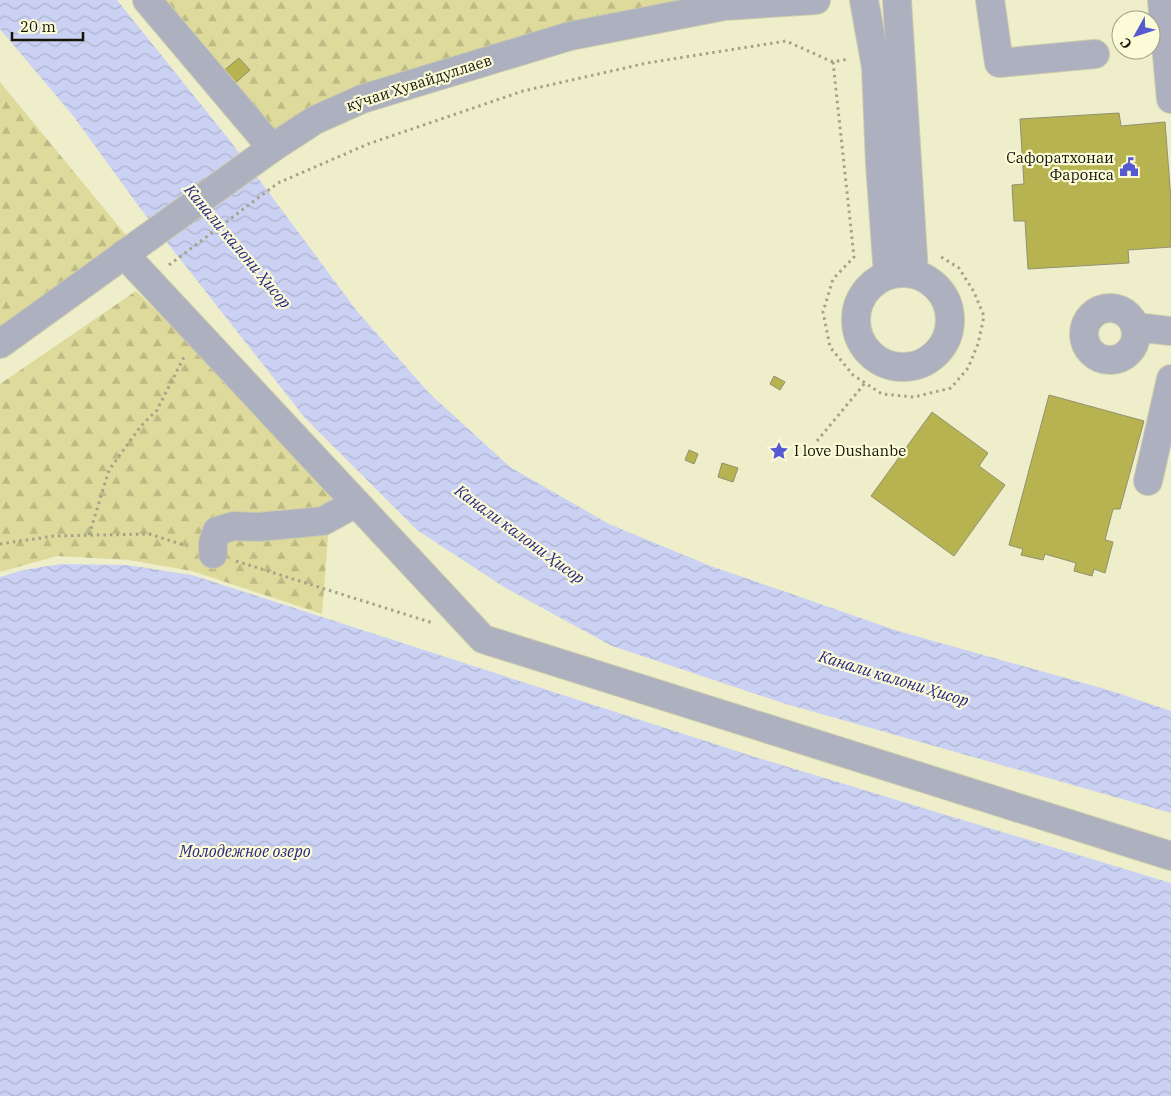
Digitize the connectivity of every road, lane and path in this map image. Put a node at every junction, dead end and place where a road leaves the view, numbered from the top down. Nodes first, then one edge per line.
1 (147, 0) edge
2 (816, 0) edge
3 (864, 0) edge
4 (897, 0) edge
5 (990, 0) edge
6 (1162, 0) edge
7 (1095, 54) dead end
8 (832, 62) dead end
9 (1171, 99) edge
10 (272, 148) junction
11 (124, 254) junction
12 (168, 265) dead end
13 (1135, 327) dead end
14 (1171, 331) edge
15 (0, 344) edge
16 (189, 348) dead end
17 (1171, 379) edge
18 (865, 383) dead end
19 (817, 441) dead end
20 (1148, 481) dead end
21 (356, 503) junction
22 (89, 535) junction
23 (0, 544) edge
24 (213, 554) junction
25 (434, 624) dead end
26 (1171, 856) edge

1 - 10 street
2 - 10 street, кӯчаи Хувайдуллаев
3 - 4 street
5 - 7 street
6 - 9 street
8 - 12 path
10 - 11 street, кӯчаи Хувайдуллаев
11 - 15 street, кӯчаи Хувайдуллаев
11 - 21 street
13 - 14 street
16 - 22 path
17 - 20 street
18 - 19 path
21 - 24 street
21 - 26 street
22 - 23 path
22 - 24 path
24 - 25 path

